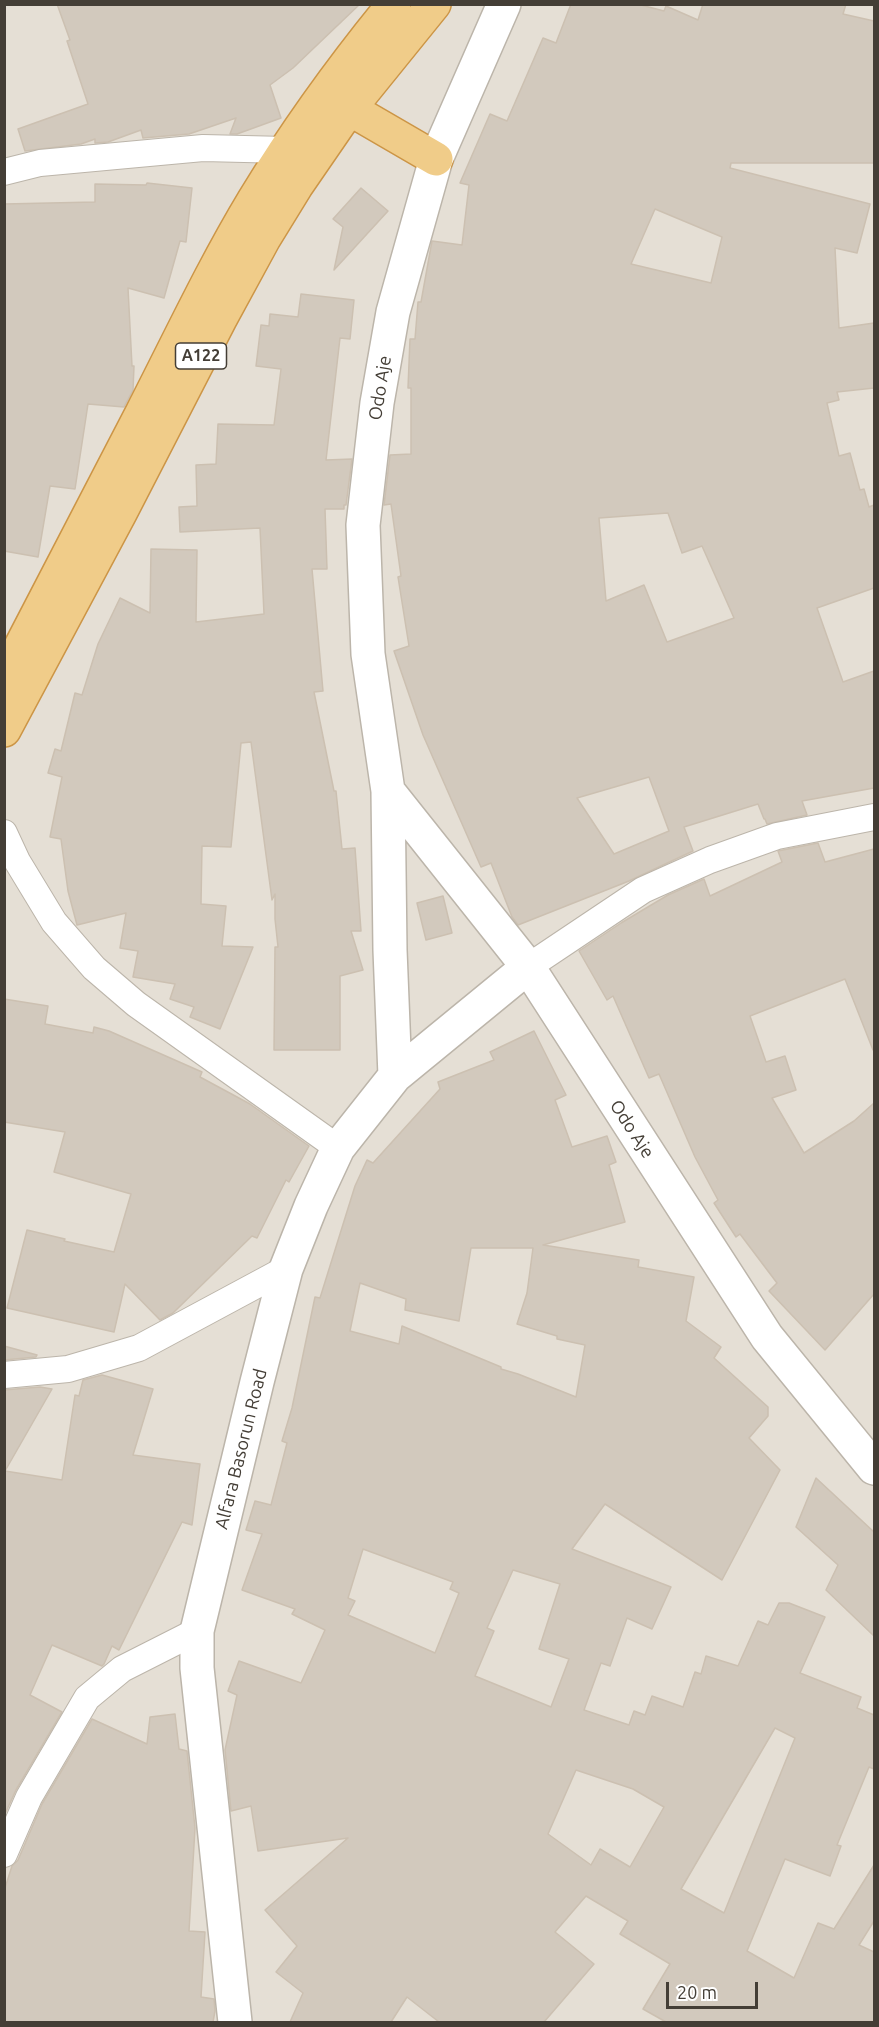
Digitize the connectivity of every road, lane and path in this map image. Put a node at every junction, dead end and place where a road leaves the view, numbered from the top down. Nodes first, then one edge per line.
1 (394, 4) edge
2 (434, 4) edge
3 (504, 4) edge
4 (337, 102) junction
5 (300, 154) junction
6 (436, 159) junction
7 (4, 172) edge
8 (4, 678) edge
9 (4, 730) edge
10 (388, 791) junction
11 (874, 817) edge
12 (4, 833) edge
13 (528, 967) junction
14 (396, 1076) junction
15 (338, 1148) junction
16 (286, 1269) junction
17 (4, 1375) edge
18 (874, 1468) edge
19 (197, 1631) junction
20 (4, 1854) edge
21 (235, 2022) edge

1 - 4 highway, A122
2 - 4 highway, A122
3 - 6 street, Odo Aje
4 - 5 highway, A122
4 - 6 highway
5 - 7 street
5 - 8 highway, A122
5 - 9 highway, A122
6 - 10 street, Odo Aje
10 - 13 street, Odo Aje
10 - 14 street, Odo Aje
11 - 13 street
12 - 15 street
13 - 14 street, Alfara Basorun Road
13 - 18 street, Odo Aje
14 - 15 street, Alfara Basorun Road
15 - 16 street, Alfara Basorun Road
16 - 17 street
16 - 19 street, Alfara Basorun Road
19 - 20 street
19 - 21 street, Alfara Basorun Road

